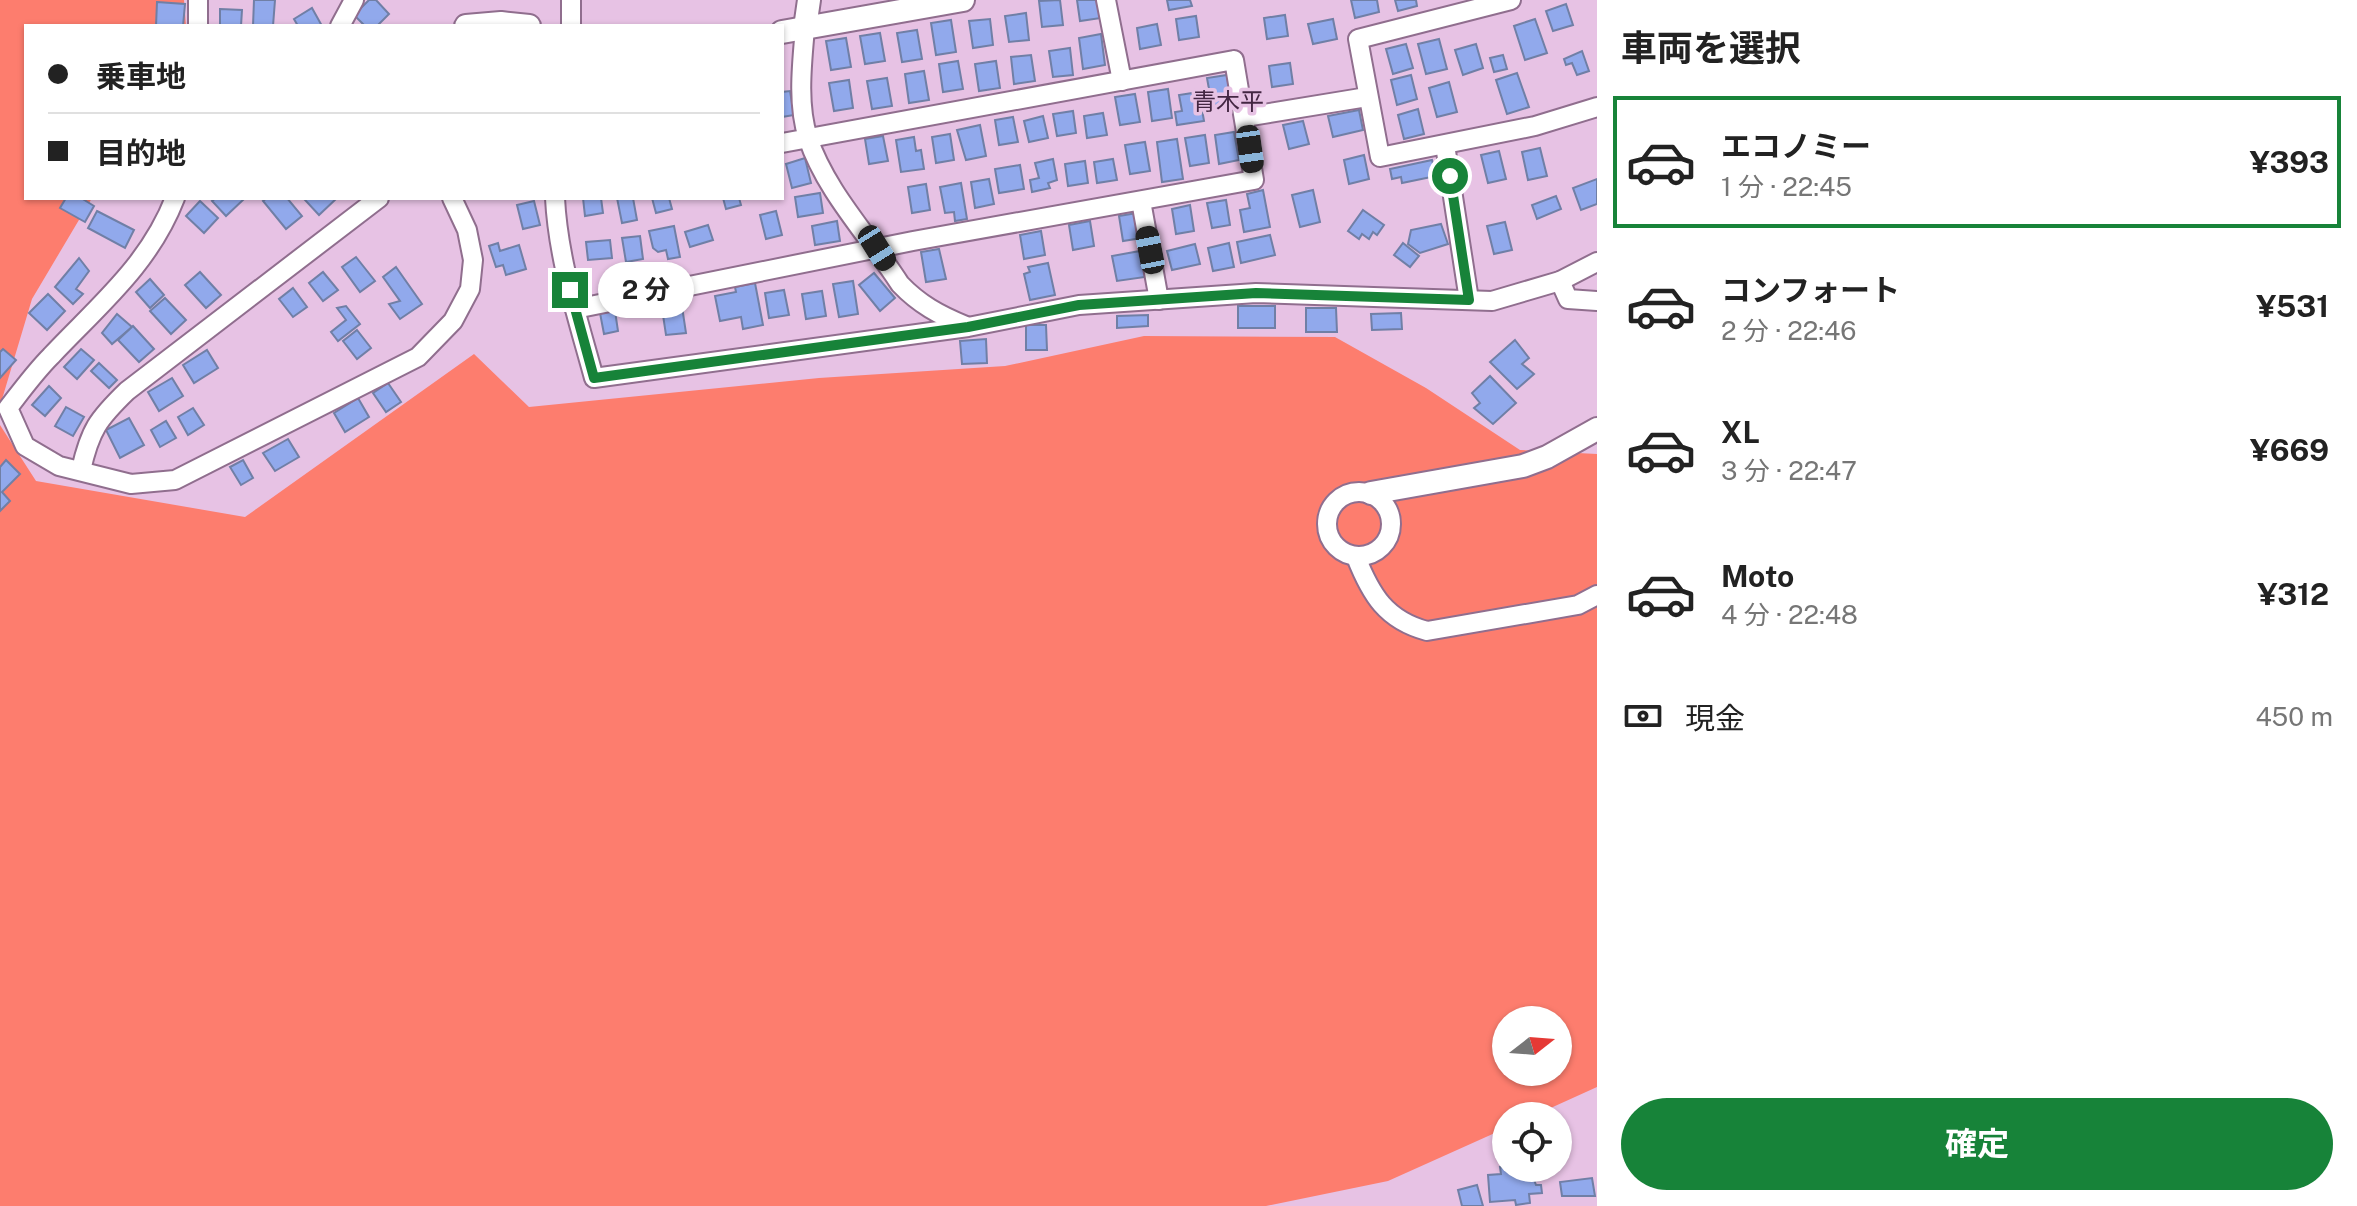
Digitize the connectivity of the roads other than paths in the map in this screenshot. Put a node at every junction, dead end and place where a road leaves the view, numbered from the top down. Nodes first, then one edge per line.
1 (198, 0) edge
2 (354, 0) edge
3 (571, 0) edge
4 (809, 0) edge
5 (963, 0) edge
6 (1106, 0) edge
7 (1511, 0) edge
8 (1475, 4) edge
9 (198, 24) edge
10 (341, 24) edge
11 (489, 24) edge
12 (510, 24) edge
13 (571, 24) edge
14 (805, 28) junction
15 (784, 32) edge
16 (1122, 81) junction
17 (1367, 97) junction
18 (1597, 107) edge
19 (1245, 117) junction
20 (808, 137) junction
21 (784, 143) edge
22 (1445, 145) junction
23 (174, 200) edge
24 (376, 200) edge
25 (453, 200) edge
26 (555, 200) edge
27 (1141, 201) junction
28 (877, 248) junction
29 (1597, 262) edge
30 (1560, 281) junction
31 (1159, 300) junction
32 (1469, 300) junction
33 (1597, 301) edge
34 (575, 309) junction
35 (968, 327) junction
36 (1597, 429) edge
37 (81, 470) junction
38 (1371, 493) junction
39 (1356, 557) junction
40 (1597, 595) edge

1 - 9 street
2 - 10 street
3 - 13 street
4 - 14 street
5 - 14 street
6 - 16 street
7 - 8 street
8 - 17 street
11 - 12 street
14 - 15 street
14 - 20 street
16 - 19 street
16 - 20 street
17 - 19 street
17 - 22 street
18 - 22 street
19 - 27 street
20 - 21 street
20 - 28 street
22 - 32 street
23 - 37 street
24 - 37 street
25 - 37 street
26 - 34 street
27 - 28 street
27 - 31 street
28 - 34 street
28 - 35 street
29 - 30 street
30 - 32 street
30 - 33 street
31 - 32 street
31 - 35 street
34 - 35 street
36 - 38 street
38 - 39 street
38 - 39 street
39 - 40 street

